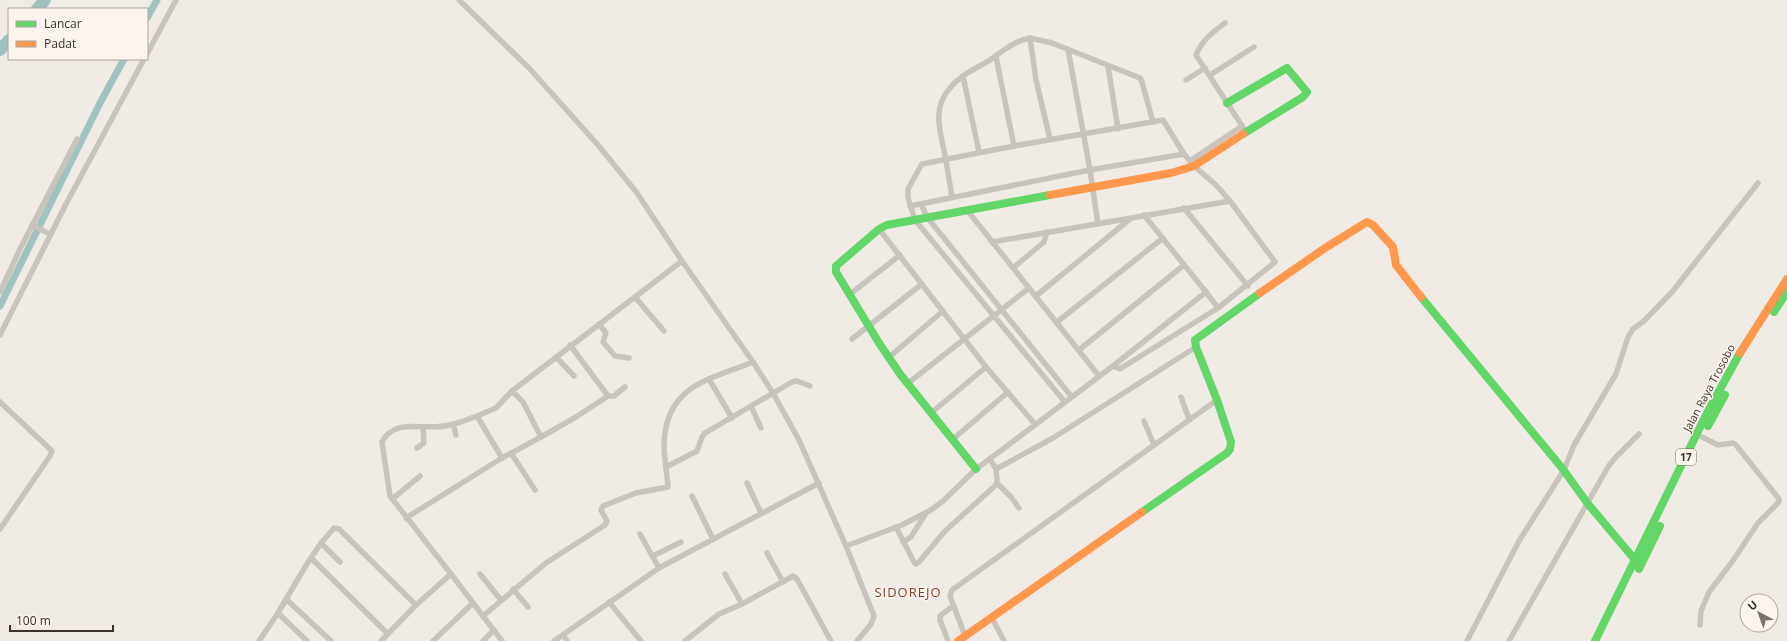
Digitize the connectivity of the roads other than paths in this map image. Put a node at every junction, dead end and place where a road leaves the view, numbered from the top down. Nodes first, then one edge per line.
1 (176, 0) edge
2 (459, 0) edge
3 (1225, 23) dead end
4 (1030, 38) junction
5 (1254, 47) dead end
6 (1068, 49) junction
7 (148, 52) edge
8 (996, 56) junction
9 (143, 60) edge
10 (1108, 66) junction
11 (1205, 68) junction
12 (1210, 75) junction
13 (963, 76) junction
14 (1186, 80) dead end
15 (1227, 103) junction
16 (1154, 122) junction
17 (1118, 129) junction
18 (1244, 129) junction
19 (1084, 135) junction
20 (77, 139) dead end
21 (1050, 140) junction
22 (1014, 146) junction
23 (979, 152) junction
24 (1184, 154) junction
25 (946, 160) junction
26 (1192, 164) junction
27 (1090, 170) junction
28 (1758, 183) dead end
29 (1094, 186) junction
30 (952, 197) junction
31 (1230, 201) junction
32 (922, 204) junction
33 (910, 206) junction
34 (1184, 208) junction
35 (967, 210) junction
36 (1144, 215) junction
37 (927, 217) junction
38 (1132, 218) junction
39 (915, 220) junction
40 (1098, 224) junction
41 (34, 226) junction
42 (879, 228) junction
43 (1047, 232) junction
44 (47, 233) junction
45 (1163, 238) junction
46 (992, 242) junction
47 (900, 255) junction
48 (682, 261) junction
49 (1184, 264) junction
50 (1013, 268) junction
51 (1787, 279) edge
52 (922, 284) junction
53 (1248, 286) junction
54 (1029, 288) junction
55 (0, 292) edge
56 (1206, 292) junction
57 (1787, 292) edge
58 (849, 295) junction
59 (1036, 296) junction
60 (635, 297) junction
61 (1218, 308) junction
62 (943, 311) junction
63 (1002, 311) junction
64 (996, 316) junction
65 (1057, 322) junction
66 (599, 324) junction
67 (868, 326) junction
68 (664, 331) dead end
69 (0, 335) edge
70 (852, 339) dead end
71 (965, 339) junction
72 (570, 345) junction
73 (1196, 347) junction
74 (1079, 350) junction
75 (556, 357) junction
76 (629, 358) dead end
77 (888, 358) junction
78 (752, 360) junction
79 (986, 366) junction
80 (1113, 366) junction
81 (574, 376) dead end
82 (1099, 376) junction
83 (709, 379) junction
84 (908, 384) junction
85 (810, 386) dead end
86 (625, 387) dead end
87 (511, 392) junction
88 (1008, 392) junction
89 (773, 394) junction
90 (608, 396) junction
91 (1072, 396) junction
92 (1181, 397) dead end
93 (1217, 400) junction
94 (1064, 401) junction
95 (0, 402) edge
96 (751, 406) junction
97 (931, 412) junction
98 (477, 416) junction
99 (732, 418) junction
100 (1189, 419) junction
101 (1144, 421) dead end
102 (1034, 423) junction
103 (453, 424) junction
104 (423, 427) junction
105 (761, 428) dead end
106 (1638, 434) dead end
107 (456, 435) dead end
108 (540, 438) junction
109 (1704, 439) junction
110 (952, 440) junction
111 (1154, 445) junction
112 (417, 448) dead end
113 (511, 453) junction
114 (502, 458) junction
115 (990, 458) junction
116 (666, 467) junction
117 (1562, 467) junction
118 (976, 469) junction
119 (996, 469) junction
120 (420, 476) dead end
121 (747, 483) dead end
122 (818, 483) junction
123 (997, 483) junction
124 (535, 490) dead end
125 (692, 496) dead end
126 (392, 499) junction
127 (1588, 504) junction
128 (1019, 508) dead end
129 (926, 513) junction
130 (761, 514) junction
131 (406, 518) junction
132 (896, 527) junction
133 (0, 529) edge
134 (640, 534) dead end
135 (713, 539) junction
136 (681, 542) dead end
137 (903, 542) junction
138 (321, 543) junction
139 (846, 546) junction
140 (768, 553) dead end
141 (653, 556) junction
142 (311, 558) junction
143 (340, 562) dead end
144 (1635, 566) junction
145 (659, 568) junction
146 (451, 574) junction
147 (480, 574) dead end
148 (725, 574) dead end
149 (783, 582) junction
150 (514, 589) junction
151 (286, 599) junction
152 (501, 600) junction
153 (609, 602) junction
154 (473, 603) junction
155 (742, 604) junction
156 (416, 605) junction
157 (953, 606) junction
158 (528, 608) dead end
159 (278, 613) junction
160 (483, 616) junction
161 (992, 618) junction
162 (1700, 625) dead end
163 (494, 630) junction
164 (388, 634) junction
165 (563, 635) junction
166 (965, 636) junction
167 (259, 641) edge
168 (307, 641) edge
169 (331, 641) edge
170 (381, 641) edge
171 (433, 641) edge
172 (483, 641) edge
173 (502, 641) edge
174 (554, 641) edge
175 (567, 641) edge
176 (641, 641) edge
177 (685, 641) edge
178 (831, 641) edge
179 (857, 641) edge
180 (948, 641) edge
181 (958, 641) edge
182 (1004, 641) edge
183 (1467, 641) edge
184 (1509, 641) edge
185 (1595, 641) edge
186 (1602, 641) edge

1 - 7 street
2 - 48 street
3 - 11 street
4 - 6 street
4 - 8 street
4 - 21 street
5 - 12 street
6 - 10 street
6 - 19 street
8 - 13 street
8 - 22 street
9 - 44 street
10 - 16 street
10 - 17 street
11 - 12 street
11 - 14 street
12 - 15 street
13 - 23 street
13 - 25 street
15 - 18 street
15 - 18 main road
16 - 17 street
16 - 24 street
17 - 19 street
18 - 26 main road
19 - 21 street
19 - 27 street
20 - 41 street
21 - 22 street
22 - 23 street
23 - 25 street
24 - 26 street
24 - 27 street
25 - 30 street
25 - 33 street
26 - 29 main road
26 - 31 street
27 - 29 street
27 - 30 street
28 - 117 street
29 - 35 main road
29 - 40 street
30 - 32 street
31 - 34 street
31 - 53 street
32 - 33 street
32 - 37 street
33 - 39 street
34 - 36 street
34 - 53 street
35 - 37 main road
35 - 46 street
36 - 38 street
36 - 45 street
37 - 39 main road
37 - 63 street
38 - 40 street
38 - 59 street
39 - 42 main road
39 - 64 street
40 - 43 street
41 - 44 street
41 - 55 street
42 - 47 street
42 - 58 main road
43 - 46 street
43 - 50 street
44 - 69 street
45 - 49 street
45 - 65 street
46 - 50 street
47 - 52 street
47 - 58 street
48 - 60 street
48 - 78 street
49 - 56 street
49 - 74 street
50 - 54 street
51 - 144 main road, Jalan Raya Trosobo / 17
52 - 62 street
52 - 67 street
53 - 61 street
54 - 59 street
54 - 63 street
56 - 61 street
56 - 80 street
57 - 109 main road, Jalan Raya Trosobo / 17
58 - 67 main road
59 - 65 street
60 - 66 street
60 - 68 street
61 - 80 street
62 - 71 street
62 - 77 street
63 - 64 street
63 - 91 street
64 - 71 street
64 - 94 street
65 - 74 street
66 - 72 street
66 - 76 street
67 - 70 street
67 - 77 main road
71 - 79 street
71 - 84 street
72 - 75 street
72 - 90 street
73 - 93 main road
73 - 117 main road
73 - 119 street
74 - 82 street
75 - 81 street
75 - 87 street
77 - 84 main road
78 - 83 street
78 - 89 street
79 - 88 street
79 - 97 street
80 - 82 street
82 - 91 street
83 - 99 street
83 - 116 street
84 - 97 main road
85 - 89 street
86 - 90 street
87 - 98 street
87 - 108 street
88 - 102 street
88 - 110 street
89 - 96 street
89 - 122 street
90 - 108 street
91 - 94 street
92 - 100 street
93 - 100 street
93 - 161 main road
94 - 102 street
95 - 133 street
96 - 99 street
96 - 105 street
97 - 110 main road
98 - 103 street
98 - 114 street
99 - 116 street
100 - 111 street
101 - 111 street
102 - 115 street
103 - 104 street
103 - 107 street
104 - 112 street
104 - 126 street
106 - 127 street
108 - 113 street
109 - 144 main road, Jalan Raya Trosobo / 17
109 - 162 street
110 - 118 main road
111 - 157 street
113 - 114 street
113 - 124 street
114 - 131 street
115 - 118 street
115 - 119 street
116 - 150 street
117 - 127 main road
117 - 183 street
118 - 129 street
119 - 123 street
120 - 126 street
121 - 130 street
122 - 130 street
122 - 139 street
123 - 128 street
123 - 137 street
125 - 135 street
126 - 131 street
127 - 144 main road
127 - 184 street
129 - 132 street
129 - 137 street
130 - 135 street
131 - 146 street
132 - 137 street
132 - 139 street
134 - 141 street
135 - 145 street
136 - 141 street
138 - 142 street
138 - 143 street
138 - 156 street
139 - 179 street
140 - 149 street
141 - 145 street
142 - 151 street
142 - 164 street
144 - 185 main road, Jalan Raya Trosobo / 17
144 - 186 main road, Jalan Raya Trosobo / 17
145 - 153 street
146 - 154 street
146 - 156 street
147 - 152 street
148 - 155 street
149 - 155 street
149 - 178 street
150 - 152 street
150 - 158 street
151 - 159 street
151 - 169 street
152 - 160 street
153 - 165 street
153 - 176 street
154 - 160 street
154 - 171 street
155 - 177 street
156 - 164 street
157 - 166 street
157 - 180 street
159 - 167 street
159 - 168 street
160 - 163 street
161 - 166 main road
161 - 182 street
163 - 172 street
163 - 173 street
164 - 170 street
165 - 174 street
165 - 175 street
166 - 181 main road

